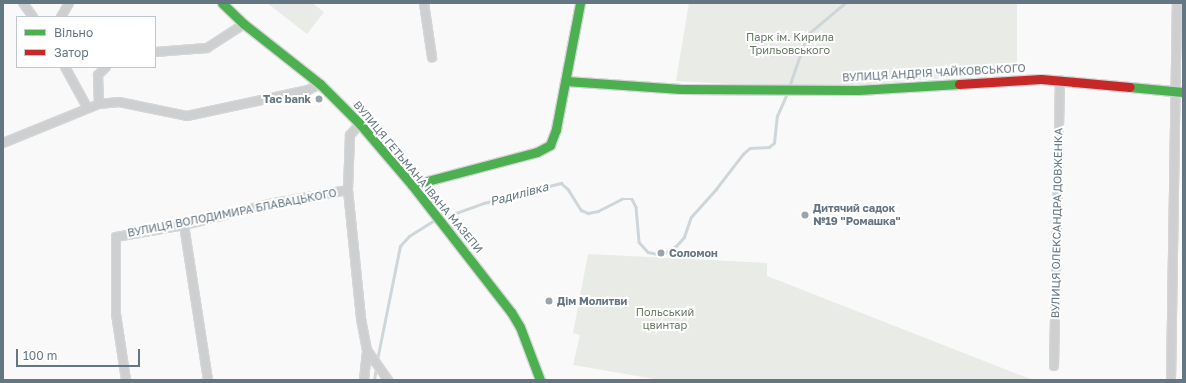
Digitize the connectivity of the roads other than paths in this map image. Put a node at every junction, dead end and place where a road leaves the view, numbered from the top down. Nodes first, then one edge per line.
1 (23, 3) edge
2 (68, 3) edge
3 (222, 3) edge
4 (424, 3) edge
5 (580, 3) edge
6 (1177, 3) edge
7 (32, 16) edge
8 (62, 16) edge
9 (244, 24) junction
10 (156, 52) edge
11 (432, 57) dead end
12 (66, 68) edge
13 (105, 68) edge
14 (1060, 80) junction
15 (566, 81) junction
16 (320, 84) junction
17 (1179, 91) edge
18 (99, 104) junction
19 (88, 107) junction
20 (360, 124) junction
21 (3, 142) edge
22 (412, 185) junction
23 (348, 190) junction
24 (184, 225) junction
25 (367, 350) junction
26 (1054, 366) dead end
27 (126, 380) edge
28 (208, 380) edge
29 (364, 380) edge
30 (388, 380) edge
31 (540, 380) edge
32 (1171, 380) edge

1 - 7 street
2 - 8 street
3 - 9 street, ВУЛИЦЯ ГЕТЬМАНА ІВАНА МАЗЕПИ
4 - 11 street
5 - 15 street
6 - 17 street
9 - 10 street
9 - 16 street, ВУЛИЦЯ ГЕТЬМАНА ІВАНА МАЗЕПИ
12 - 19 street
13 - 18 street
14 - 15 street, ВУЛИЦЯ АНДРІЯ ЧАЙКОВСЬКОГО
14 - 17 street, ВУЛИЦЯ АНДРІЯ ЧАЙКОВСЬКОГО
14 - 26 street, ВУЛИЦЯ ОЛЕКСАНДРА ДОВЖЕНКА
15 - 22 street
16 - 18 street
16 - 20 street, ВУЛИЦЯ ГЕТЬМАНА ІВАНА МАЗЕПИ
17 - 32 street
18 - 19 street
19 - 21 street
20 - 22 street, ВУЛИЦЯ ГЕТЬМАНА ІВАНА МАЗЕПИ
20 - 23 street
22 - 31 street, ВУЛИЦЯ ГЕТЬМАНА ІВАНА МАЗЕПИ
23 - 24 street, ВУЛИЦЯ ВОЛОДИМИРА БЛАВАЦЬКОГО
23 - 25 street
24 - 27 street, ВУЛИЦЯ ВОЛОДИМИРА БЛАВАЦЬКОГО
24 - 28 street
25 - 29 street
25 - 30 street

